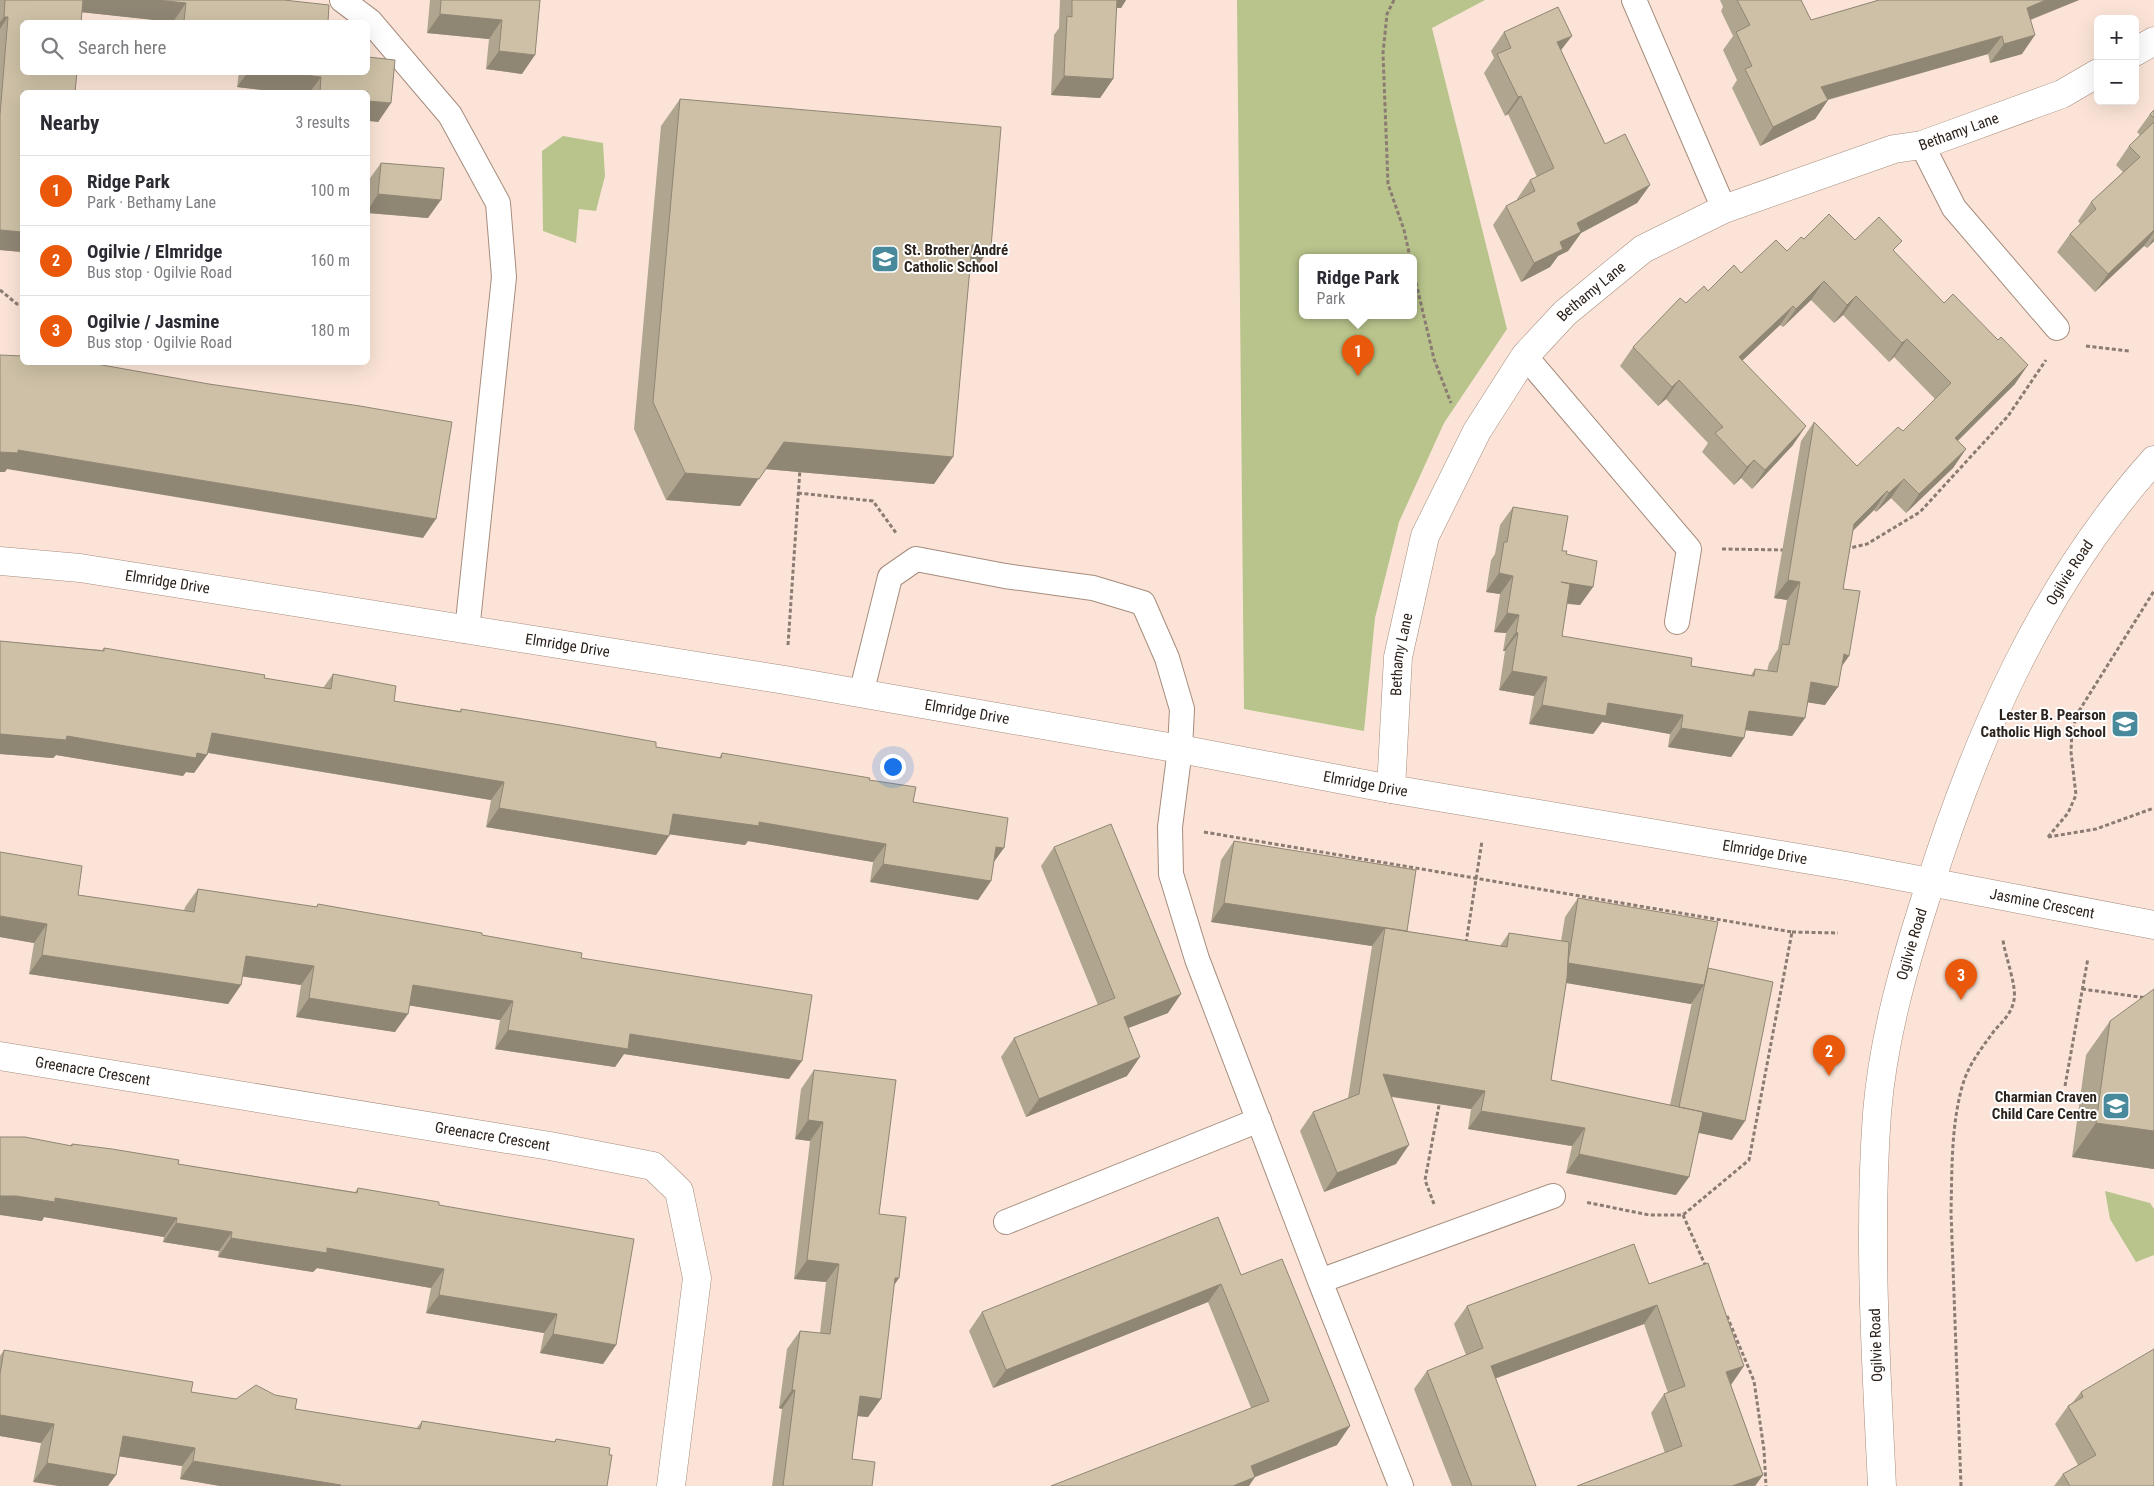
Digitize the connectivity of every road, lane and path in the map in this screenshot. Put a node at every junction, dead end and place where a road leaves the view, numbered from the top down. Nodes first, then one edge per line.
1 (342, 0) edge
2 (1394, 0) edge
3 (1634, 0) edge
4 (369, 20) edge
5 (370, 21) edge
6 (2154, 41) edge
7 (2139, 50) edge
8 (2094, 75) edge
9 (1922, 145) junction
10 (1724, 209) junction
11 (1409, 254) edge
12 (1417, 287) edge
13 (0, 290) edge
14 (20, 304) edge
15 (2057, 328) dead end
16 (2084, 346) dead end
17 (2129, 352) dead end
18 (1525, 356) junction
19 (2053, 356) dead end
20 (1477, 431) junction
21 (2154, 460) edge
22 (800, 465) edge
23 (798, 494) junction
24 (1689, 549) junction
25 (1792, 550) edge
26 (1838, 551) edge
27 (916, 559) junction
28 (0, 561) edge
29 (2154, 591) edge
30 (1677, 622) dead end
31 (467, 631) junction
32 (785, 680) junction
33 (862, 694) junction
34 (1180, 749) junction
35 (1392, 789) junction
36 (1488, 806) junction
37 (2154, 808) edge
38 (1170, 826) junction
39 (1476, 878) junction
40 (1930, 882) junction
41 (2154, 925) edge
42 (1792, 932) junction
43 (1838, 933) dead end
44 (2003, 940) dead end
45 (1465, 945) edge
46 (2088, 958) dead end
47 (2082, 988) junction
48 (2154, 999) edge
49 (0, 1056) edge
50 (2065, 1086) dead end
51 (1440, 1098) edge
52 (1259, 1120) junction
53 (1553, 1196) joint
54 (1683, 1215) junction
55 (1006, 1222) dead end
56 (1445, 1235) junction
57 (1709, 1276) edge
58 (1320, 1281) junction
59 (1724, 1311) edge
60 (1397, 1485) edge
61 (671, 1486) edge
62 (1766, 1486) edge
63 (1882, 1486) edge
64 (1961, 1486) edge

1 - 4 lane
2 - 11 path
3 - 10 lane
5 - 31 lane
6 - 7 street
8 - 9 street, Bethamy Lane
9 - 10 street, Bethamy Lane
9 - 15 lane
10 - 18 street, Bethamy Lane
12 - 20 path
13 - 14 path
16 - 17 path
18 - 20 street, Bethamy Lane
18 - 24 lane
19 - 26 path
20 - 35 street, Bethamy Lane
21 - 40 street, Ogilvie Road
22 - 23 path
23 - 27 path
23 - 32 path
24 - 25 path
24 - 30 lane
27 - 33 lane
27 - 34 lane
28 - 31 street, Elmridge Drive
29 - 37 path
31 - 32 street, Elmridge Drive
32 - 33 street, Elmridge Drive
33 - 34 street, Elmridge Drive
34 - 35 street, Elmridge Drive
34 - 38 lane
35 - 36 street, Elmridge Drive
36 - 39 path
36 - 40 street, Elmridge Drive
38 - 39 path
38 - 52 lane
39 - 42 path
39 - 45 path
40 - 41 street, Jasmine Crescent
40 - 63 street, Ogilvie Road
42 - 43 path
42 - 54 path
44 - 64 path
46 - 47 path
47 - 48 path
47 - 50 path
49 - 61 street, Greenacre Crescent
51 - 56 path
52 - 55 lane
52 - 58 lane
53 - 54 path
53 - 56 lane
54 - 57 path
56 - 58 lane
58 - 60 lane
59 - 62 path

